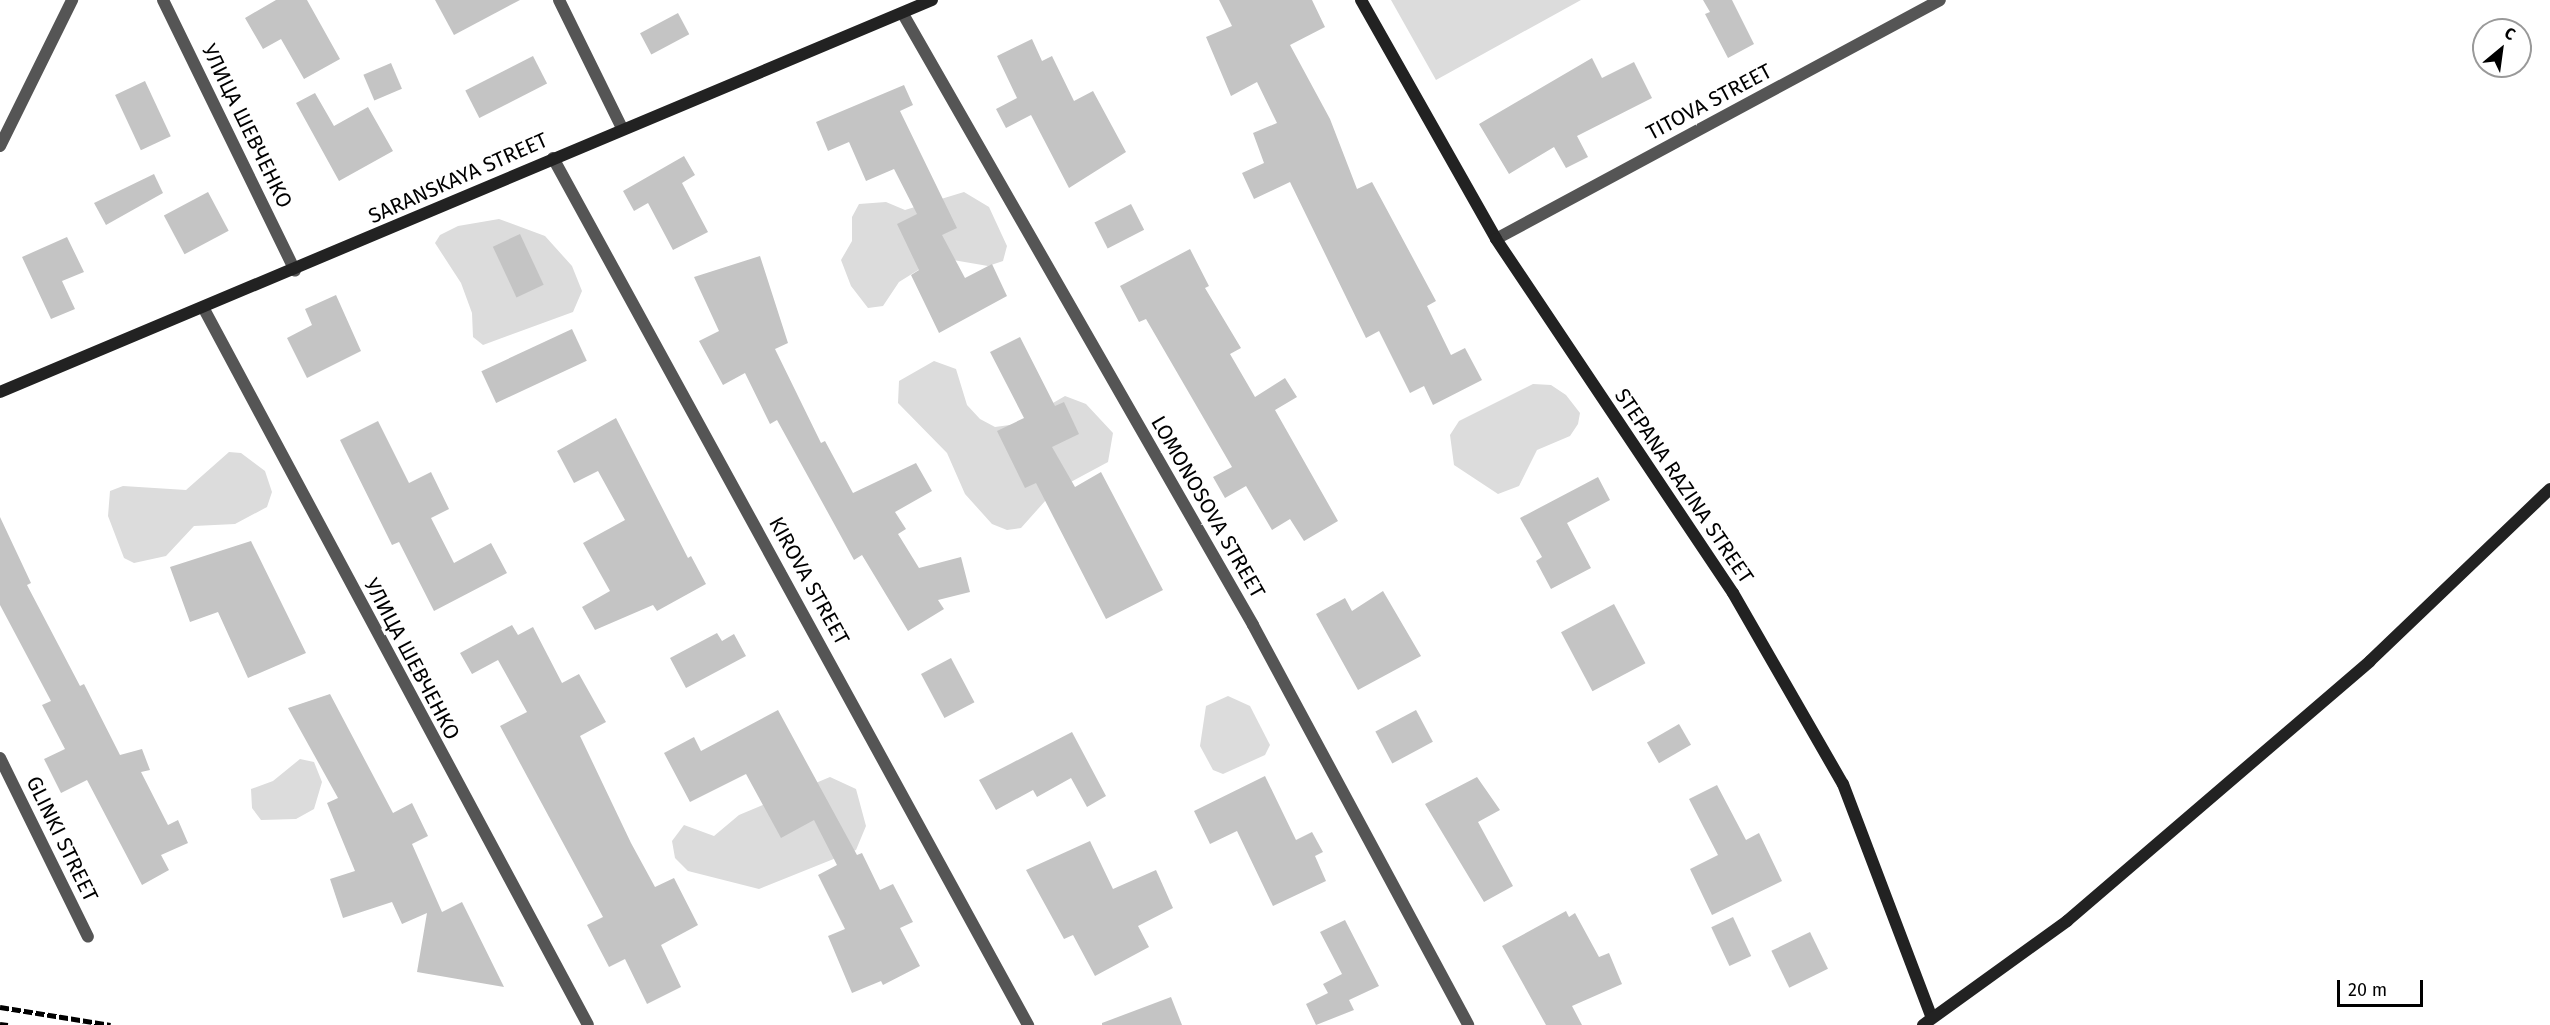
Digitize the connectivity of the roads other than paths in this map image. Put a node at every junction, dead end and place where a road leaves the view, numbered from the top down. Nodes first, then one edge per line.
1 (72, 0) edge
2 (163, 0) edge
3 (559, 0) edge
4 (932, 0) edge
5 (1361, 0) edge
6 (1940, 0) edge
7 (903, 14) junction
8 (622, 128) junction
9 (0, 146) edge
10 (553, 158) junction
11 (1496, 239) junction
12 (295, 271) junction
13 (204, 309) junction
14 (0, 392) edge
15 (2550, 489) edge
16 (0, 758) edge
17 (88, 938) dead end
18 (1927, 1020) edge
19 (588, 1025) edge
20 (1028, 1025) edge
21 (1468, 1025) edge

1 - 9 street
2 - 12 street, УЛИЦА ШЕВЧЕНКО
3 - 8 street
4 - 7 street, SARANSKAYA STREET
5 - 11 street, STEPANA RAZINA STREET
6 - 11 street, TITOVA STREET
7 - 8 street, SARANSKAYA STREET
7 - 21 street, LOMONOSOVA STREET
8 - 10 street, SARANSKAYA STREET
10 - 12 street, SARANSKAYA STREET
10 - 20 street, KIROVA STREET
11 - 18 street, STEPANA RAZINA STREET
12 - 13 street, SARANSKAYA STREET
13 - 14 street, SARANSKAYA STREET
13 - 19 street, УЛИЦА ШЕВЧЕНКО
15 - 18 street
16 - 17 street, GLINKI STREET

